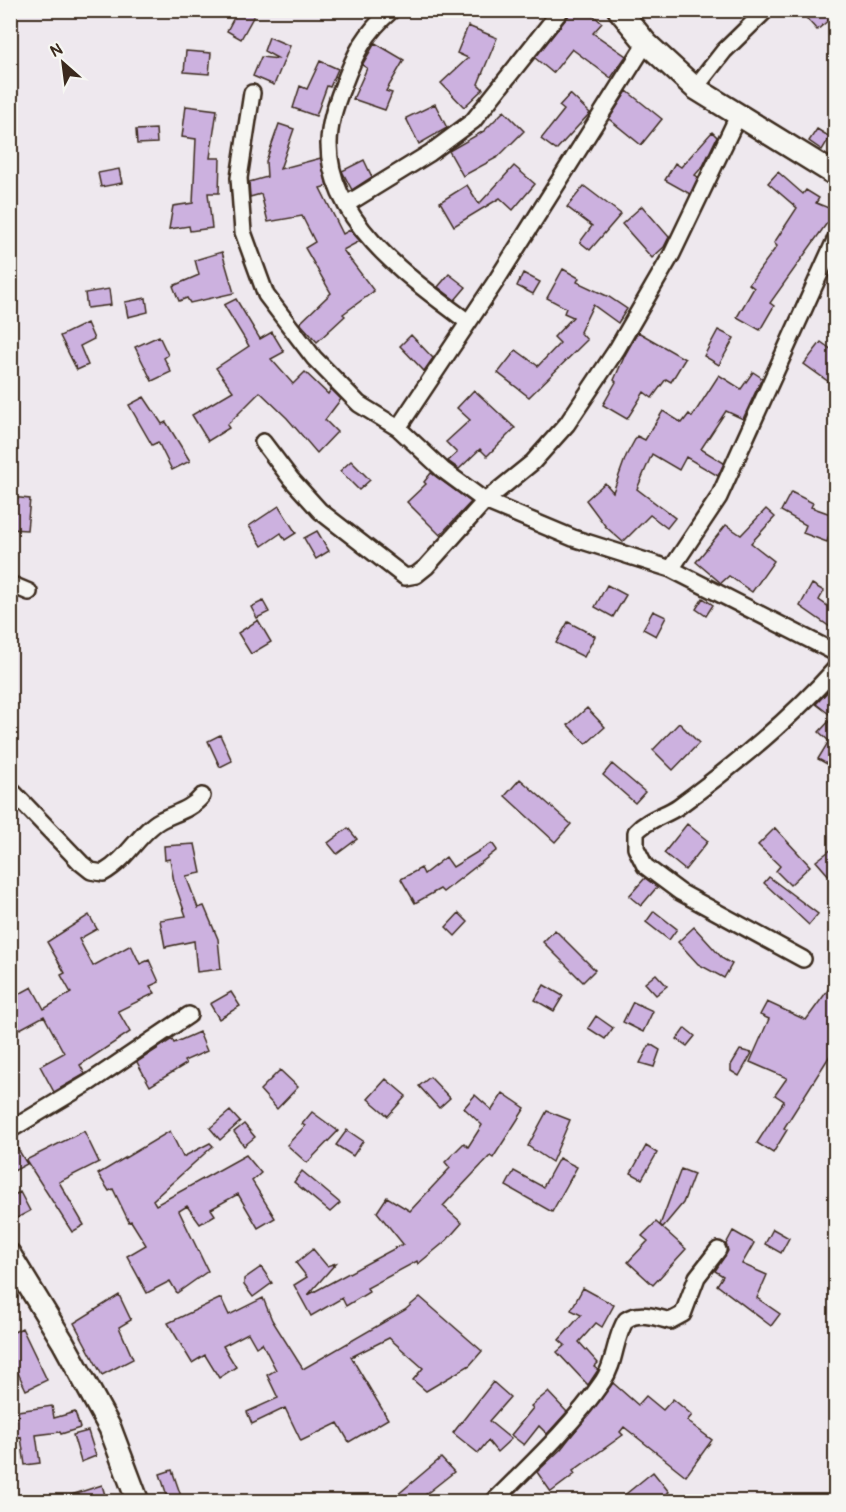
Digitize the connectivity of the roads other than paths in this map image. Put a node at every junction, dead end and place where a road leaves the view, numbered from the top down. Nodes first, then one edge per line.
1 (392, 10) edge
2 (561, 10) edge
3 (619, 10) edge
4 (766, 10) edge
5 (646, 43) junction
6 (695, 88) junction
7 (252, 93) dead end
8 (738, 116) junction
9 (836, 175) edge
10 (347, 204) junction
11 (836, 238) edge
12 (468, 322) junction
13 (398, 428) junction
14 (263, 442) dead end
15 (485, 501) junction
16 (671, 569) junction
17 (10, 584) edge
18 (29, 592) dead end
19 (836, 653) edge
20 (836, 668) edge
21 (10, 789) edge
22 (202, 796) dead end
23 (803, 958) dead end
24 (189, 1015) dead end
25 (10, 1130) edge
26 (718, 1250) dead end
27 (10, 1255) edge
28 (138, 1502) edge
29 (493, 1502) edge

1 - 10 street
2 - 10 street
3 - 5 street
4 - 6 street
5 - 6 street
5 - 12 street
6 - 8 street
7 - 13 street
8 - 9 street
8 - 15 street
10 - 12 street
11 - 16 street
12 - 13 street
13 - 15 street
14 - 15 street
15 - 16 street
16 - 19 street
17 - 18 street
20 - 23 street
21 - 22 street
24 - 25 street
26 - 29 street
27 - 28 street

